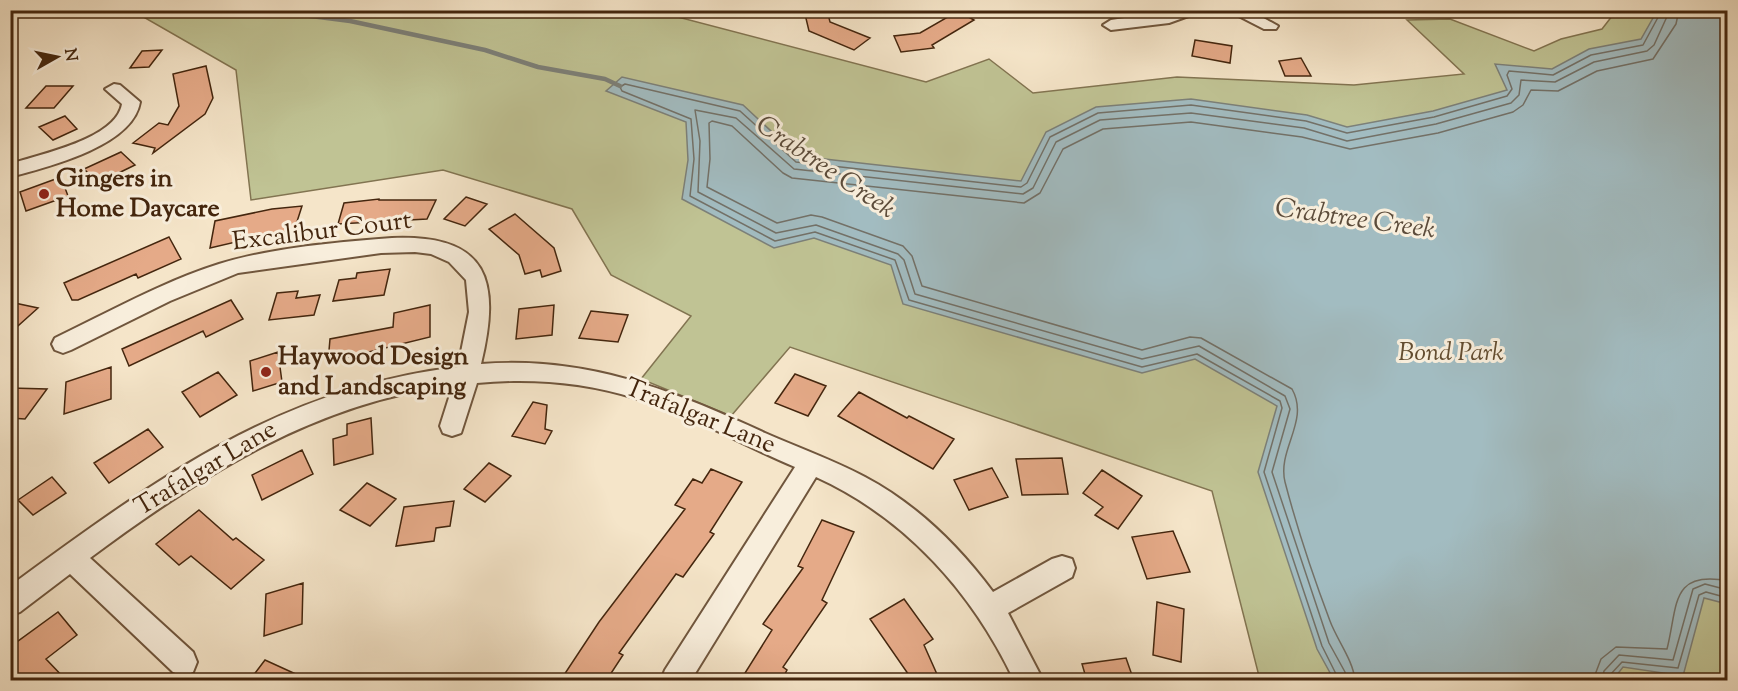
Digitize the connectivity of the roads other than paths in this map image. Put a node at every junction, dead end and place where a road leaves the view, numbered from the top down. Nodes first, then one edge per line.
1 (1197, 10) edge
2 (1235, 10) edge
3 (1111, 25) dead end
4 (1270, 26) dead end
5 (114, 89) dead end
6 (10, 171) edge
7 (63, 344) dead end
8 (467, 374) junction
9 (452, 426) dead end
10 (811, 463) junction
11 (71, 558) junction
12 (1062, 568) dead end
13 (10, 603) edge
14 (988, 609) junction
15 (183, 662) dead end
16 (675, 681) edge
17 (1029, 681) edge

1 - 3 street
2 - 4 street
5 - 6 street
7 - 8 street, Excalibur Court
8 - 9 street, Excalibur Court
8 - 10 street, Trafalgar Lane
8 - 11 street, Trafalgar Lane
10 - 14 street, Trafalgar Lane
10 - 16 street
11 - 13 street, Trafalgar Lane
11 - 15 street
12 - 14 street
14 - 17 street, Trafalgar Lane

